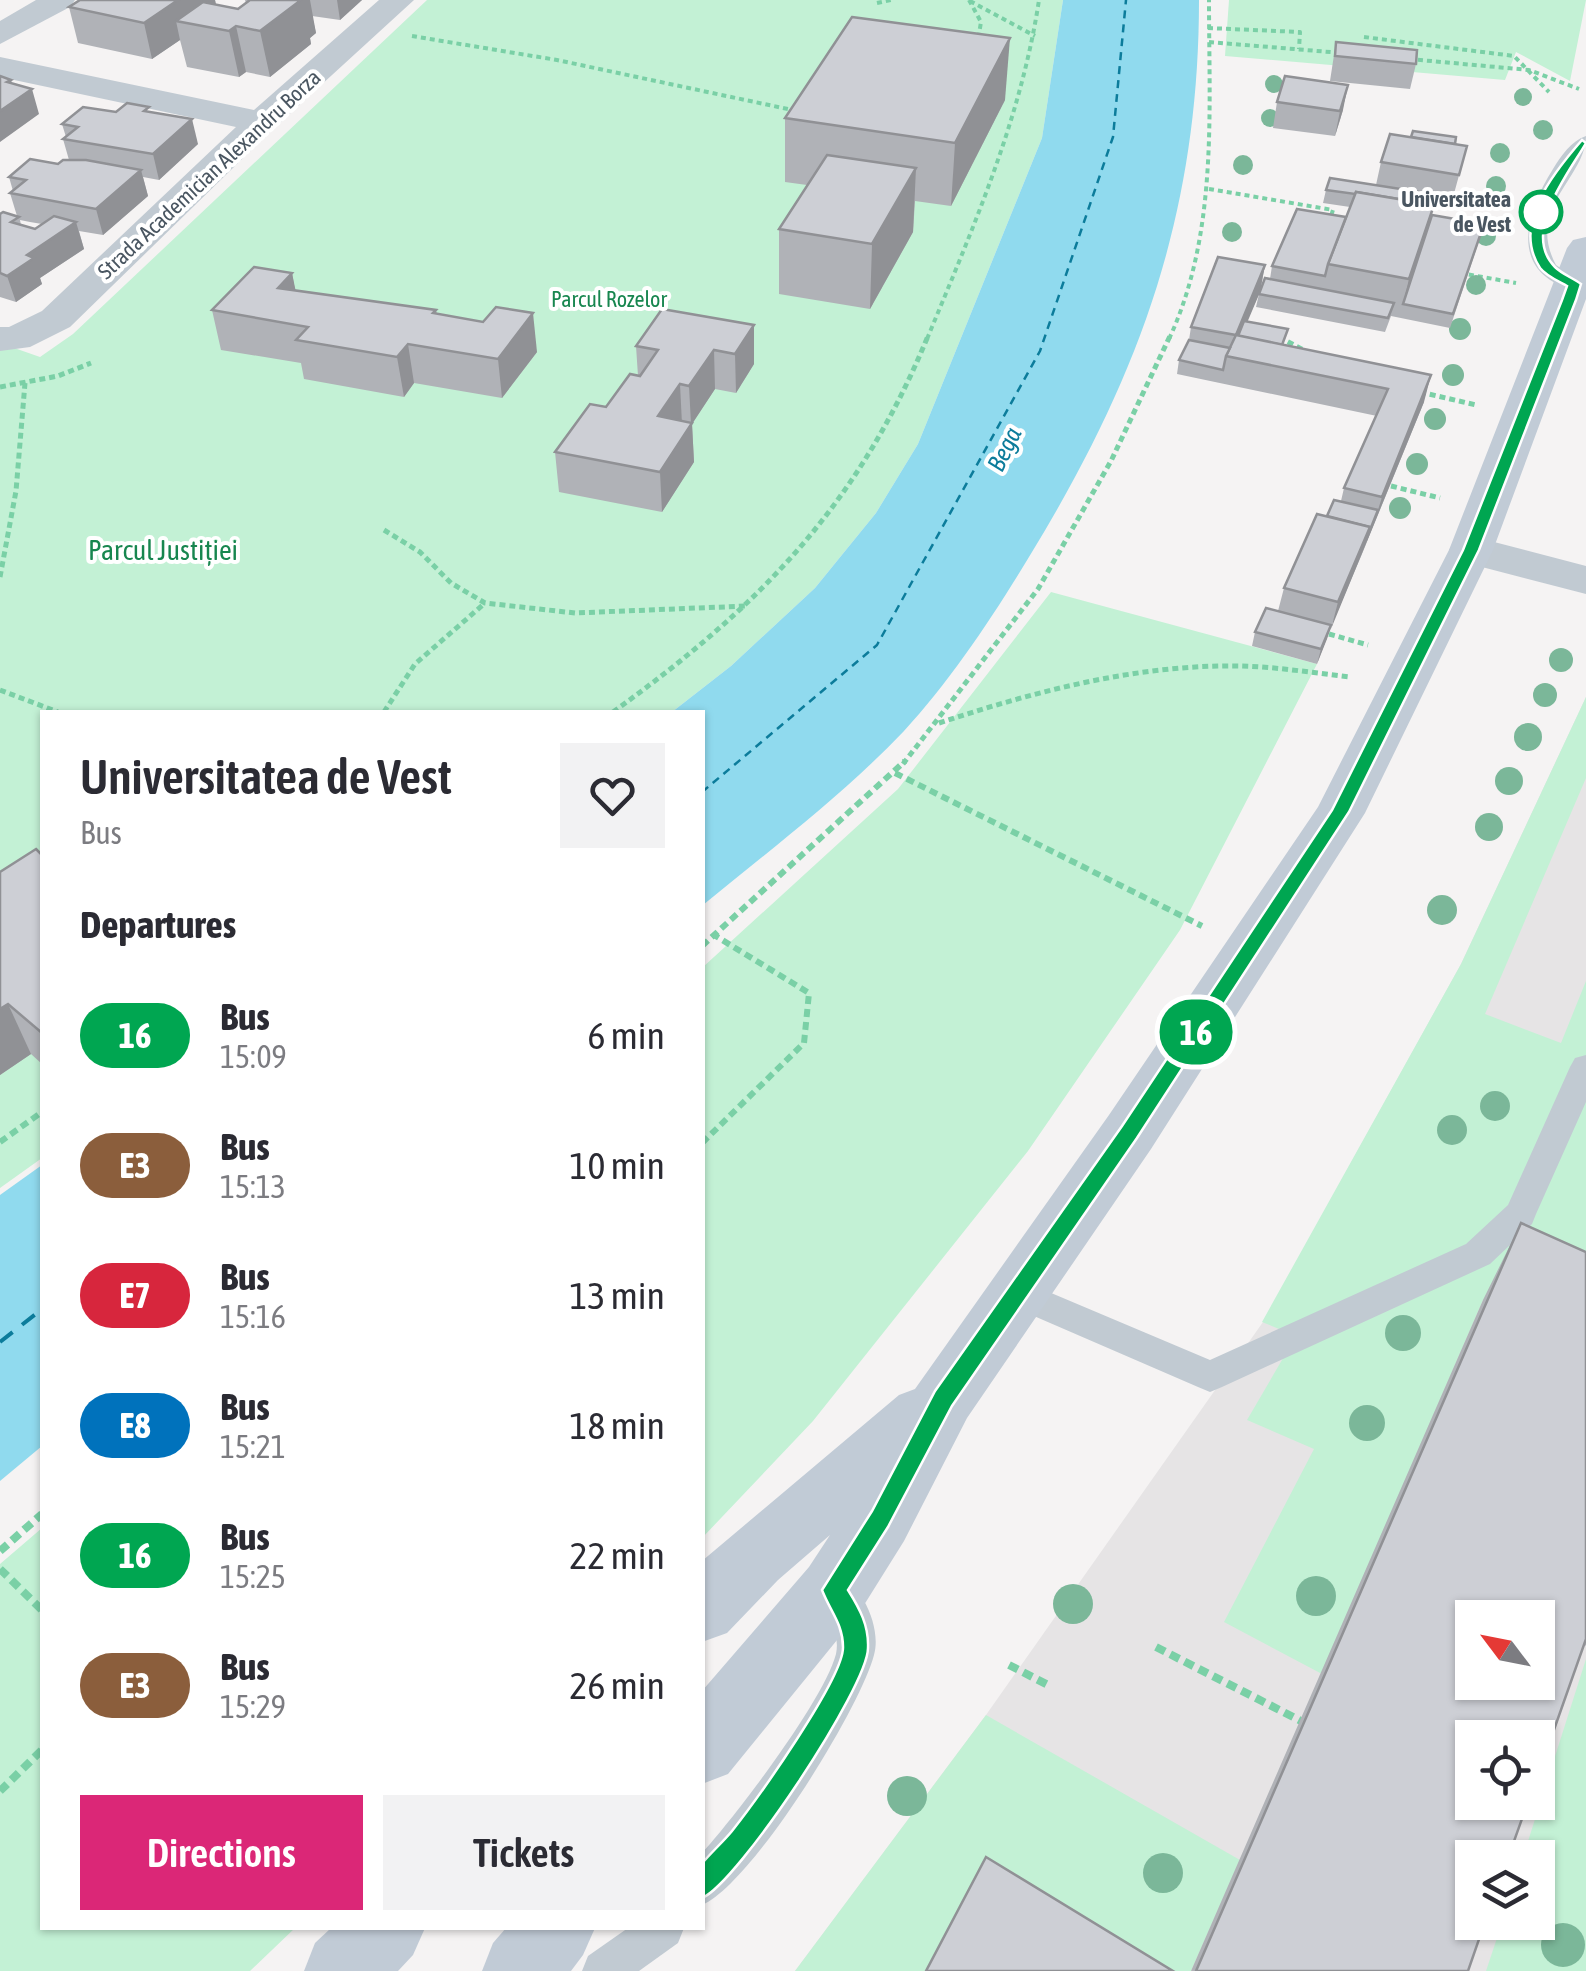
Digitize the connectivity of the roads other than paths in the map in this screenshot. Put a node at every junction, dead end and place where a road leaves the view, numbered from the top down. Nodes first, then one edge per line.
1 (59, 0) edge
2 (398, 0) edge
3 (0, 34) edge
4 (0, 67) edge
5 (261, 122) junction
6 (1586, 142) edge
7 (1580, 266) edge
8 (8, 339) edge
9 (1471, 550) junction
10 (1586, 580) edge
11 (1586, 1067) edge
12 (1018, 1294) junction
13 (944, 1398) junction
14 (834, 1590) junction
15 (705, 1606) edge
16 (705, 1744) edge
17 (705, 1881) edge
18 (384, 1930) edge
19 (554, 1930) edge
20 (660, 1930) edge
21 (343, 1971) edge
22 (521, 1971) edge
23 (603, 1971) edge

1 - 3 street
2 - 5 street, Strada Academician Alexandru Borza
4 - 5 street
5 - 8 street, Strada Academician Alexandru Borza
6 - 7 lane
7 - 9 main road
9 - 10 street
9 - 12 main road
11 - 12 lane
12 - 13 main road
13 - 14 main road
13 - 15 main road
14 - 16 main road
14 - 17 lane
18 - 21 main road
19 - 22 main road
20 - 23 lane

